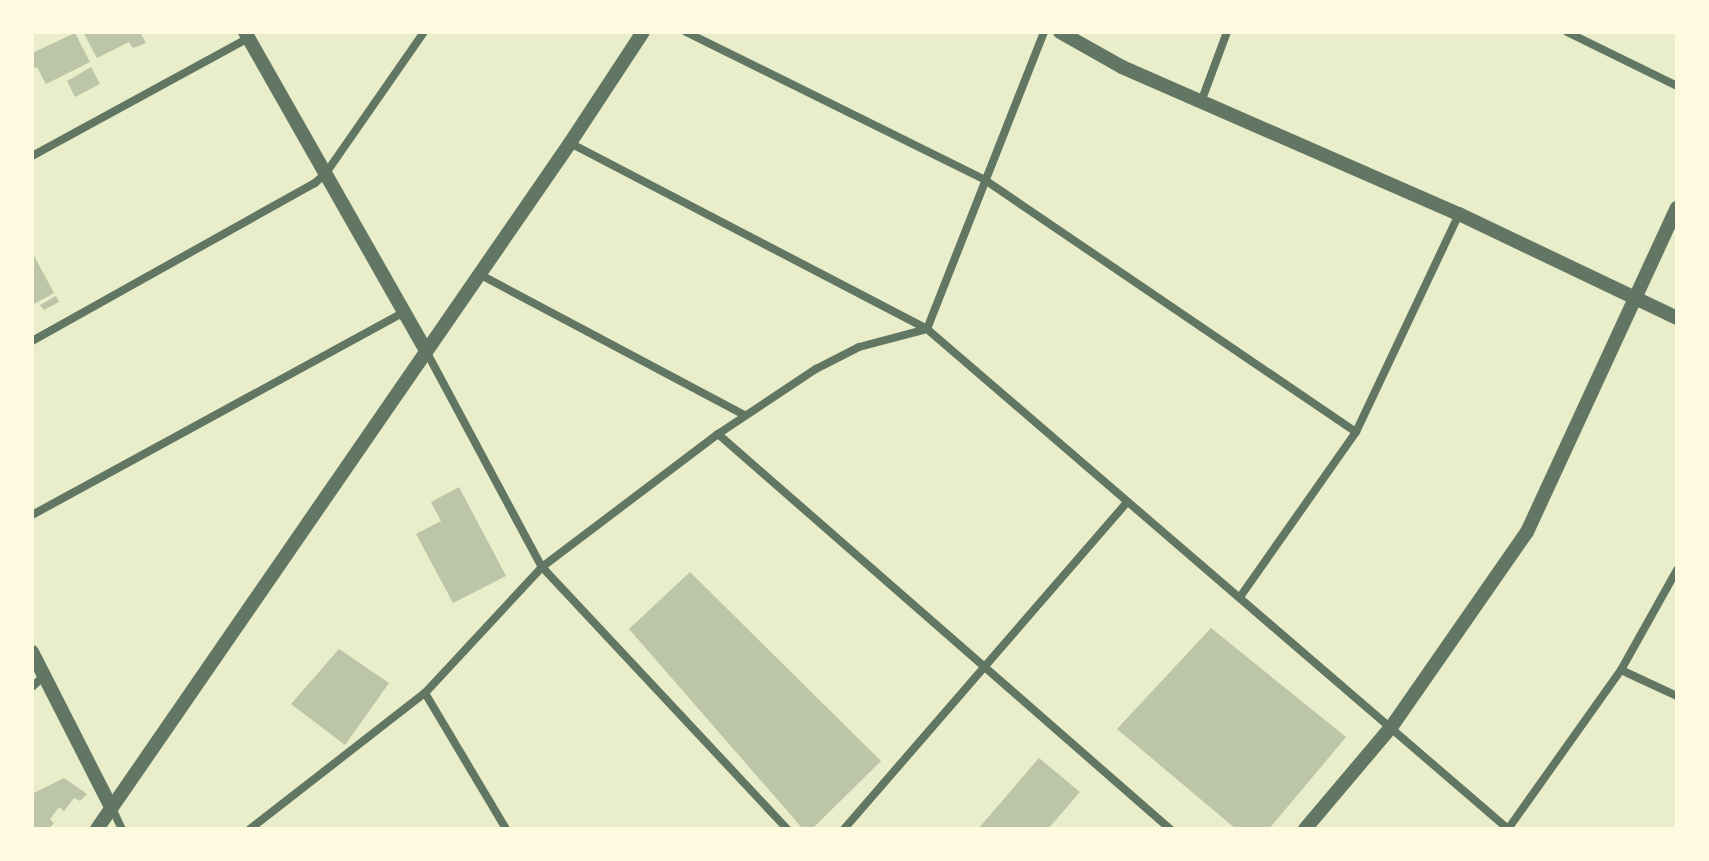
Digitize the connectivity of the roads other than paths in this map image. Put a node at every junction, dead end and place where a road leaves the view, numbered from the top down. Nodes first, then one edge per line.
1 (424, 32) edge
2 (643, 32) edge
3 (686, 32) edge
4 (1044, 32) edge
5 (1060, 32) edge
6 (1227, 32) edge
7 (1567, 32) edge
8 (247, 35) edge
9 (1677, 86) edge
10 (1201, 103) junction
11 (570, 143) junction
12 (32, 156) edge
13 (326, 173) junction
14 (985, 180) junction
15 (1677, 208) edge
16 (1459, 214) junction
17 (478, 274) junction
18 (1635, 299) junction
19 (404, 312) junction
20 (1677, 318) edge
21 (927, 329) junction
22 (32, 341) edge
23 (426, 350) junction
24 (744, 415) junction
25 (1356, 432) junction
26 (718, 434) junction
27 (1126, 503) junction
28 (32, 515) edge
29 (542, 567) junction
30 (1677, 570) edge
31 (1240, 597) junction
32 (32, 652) edge
33 (985, 666) junction
34 (1621, 670) junction
35 (44, 676) junction
36 (32, 687) edge
37 (425, 693) junction
38 (1677, 696) edge
39 (1392, 726) junction
40 (111, 807) junction
41 (97, 829) edge
42 (122, 829) edge
43 (250, 829) edge
44 (506, 829) edge
45 (787, 829) edge
46 (844, 829) edge
47 (1170, 829) edge
48 (1305, 829) edge
49 (1508, 829) edge

1 - 13 street
2 - 11 street
3 - 14 street
4 - 14 street
5 - 10 street
6 - 10 street
7 - 9 street
8 - 12 street
8 - 13 street
10 - 16 street
11 - 17 street
11 - 21 street
13 - 19 street
13 - 22 street
14 - 21 street
14 - 25 street
15 - 18 street
16 - 18 street
16 - 25 street
17 - 23 street
17 - 24 street
18 - 20 street
18 - 39 street
19 - 23 street
19 - 28 street
21 - 24 street
21 - 27 street
23 - 29 street
23 - 40 street
24 - 26 street
25 - 31 street
26 - 29 street
26 - 33 street
27 - 31 street
27 - 33 street
29 - 37 street
29 - 45 street
30 - 34 street
31 - 39 street
32 - 35 street
33 - 46 street
33 - 47 street
34 - 38 street
34 - 49 street
35 - 36 street
35 - 40 street
37 - 43 street
37 - 44 street
39 - 48 street
39 - 49 street
40 - 41 street
40 - 42 street

